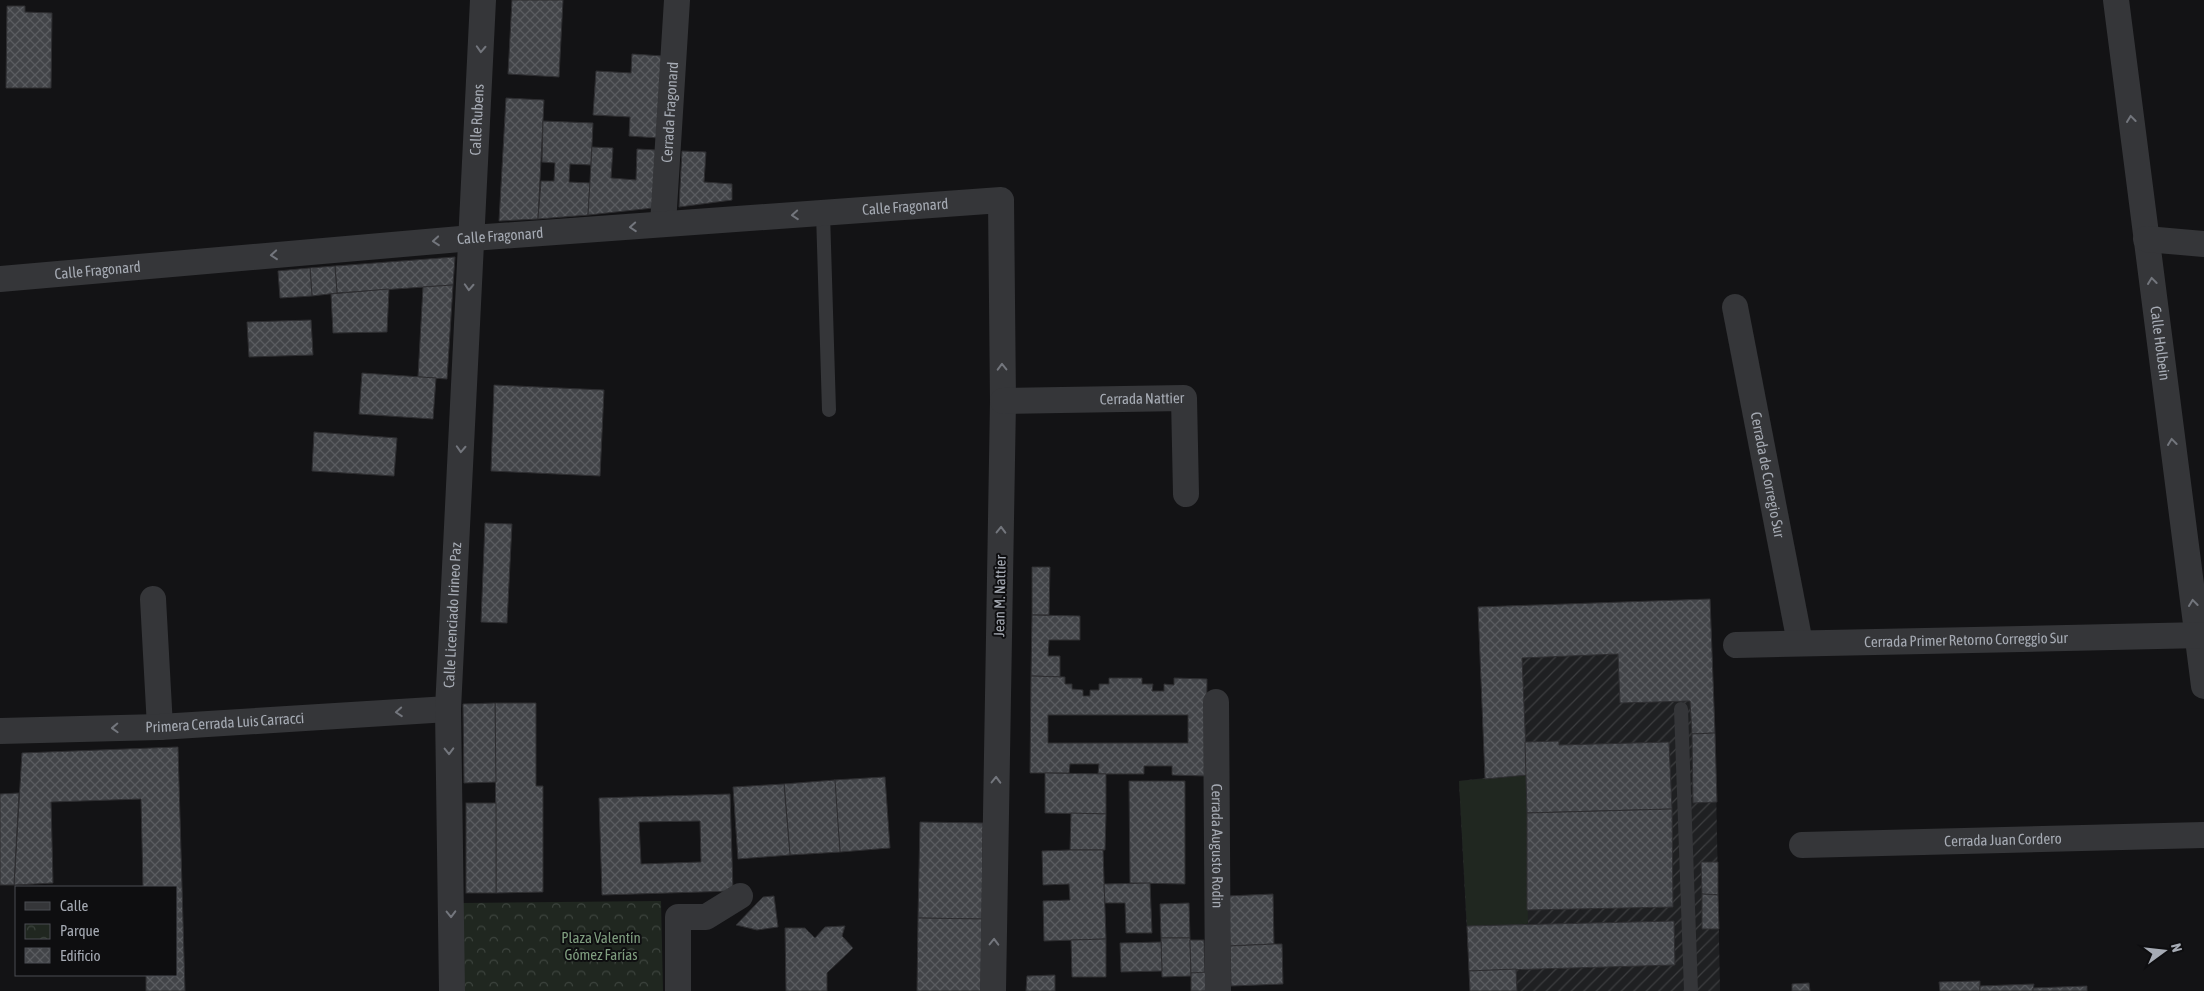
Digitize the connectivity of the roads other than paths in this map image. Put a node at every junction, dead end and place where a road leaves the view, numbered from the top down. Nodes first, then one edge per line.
1 (483, 0) edge
2 (677, 0) edge
3 (2116, 0) edge
4 (1001, 200) joint
5 (823, 213) junction
6 (663, 224) junction
7 (472, 238) junction
8 (2146, 239) junction
9 (2204, 244) edge
10 (0, 279) edge
11 (1735, 307) dead end
12 (1003, 402) junction
13 (829, 410) dead end
14 (1186, 494) dead end
15 (153, 599) dead end
16 (2200, 635) edge
17 (1800, 643) junction
18 (1736, 645) dead end
19 (2204, 686) edge
20 (1216, 702) dead end
21 (448, 709) junction
22 (1681, 709) dead end
23 (160, 727) junction
24 (0, 731) edge
25 (2204, 835) edge
26 (1802, 845) dead end
27 (740, 896) dead end
28 (452, 991) edge
29 (678, 991) edge
30 (993, 991) edge
31 (1218, 991) edge
32 (1691, 991) edge

1 -> 7 street, Calle Rubens
2 - 6 street, Cerrada Fragonard
8 -> 3 street, Calle Holbein
4 - 5 street, Calle Fragonard
12 -> 4 street, Jean M. Nattier
5 -> 6 street, Calle Fragonard
5 - 13 lane
6 -> 7 street, Calle Fragonard
7 -> 10 street, Calle Fragonard
7 -> 21 street, Calle Licenciado Irineo Paz
8 - 9 street
16 -> 8 street, Calle Holbein
11 - 17 street, Cerrada de Corregio Sur
12 - 14 street, Cerrada Nattier
30 -> 12 street, Jean M. Nattier
15 - 23 street
16 - 17 street, Cerrada Primer Retorno Correggio Sur
16 - 19 street, Calle Holbein
17 - 18 street, Cerrada Primer Retorno Correggio Sur
20 - 31 street, Cerrada Augusto Rodin
21 -> 23 street, Primera Cerrada Luis Carracci
21 -> 28 street, Calle Licenciado Irineo Paz
22 - 32 lane
23 -> 24 street, Primera Cerrada Luis Carracci
25 - 26 street, Cerrada Juan Cordero
27 - 29 street

